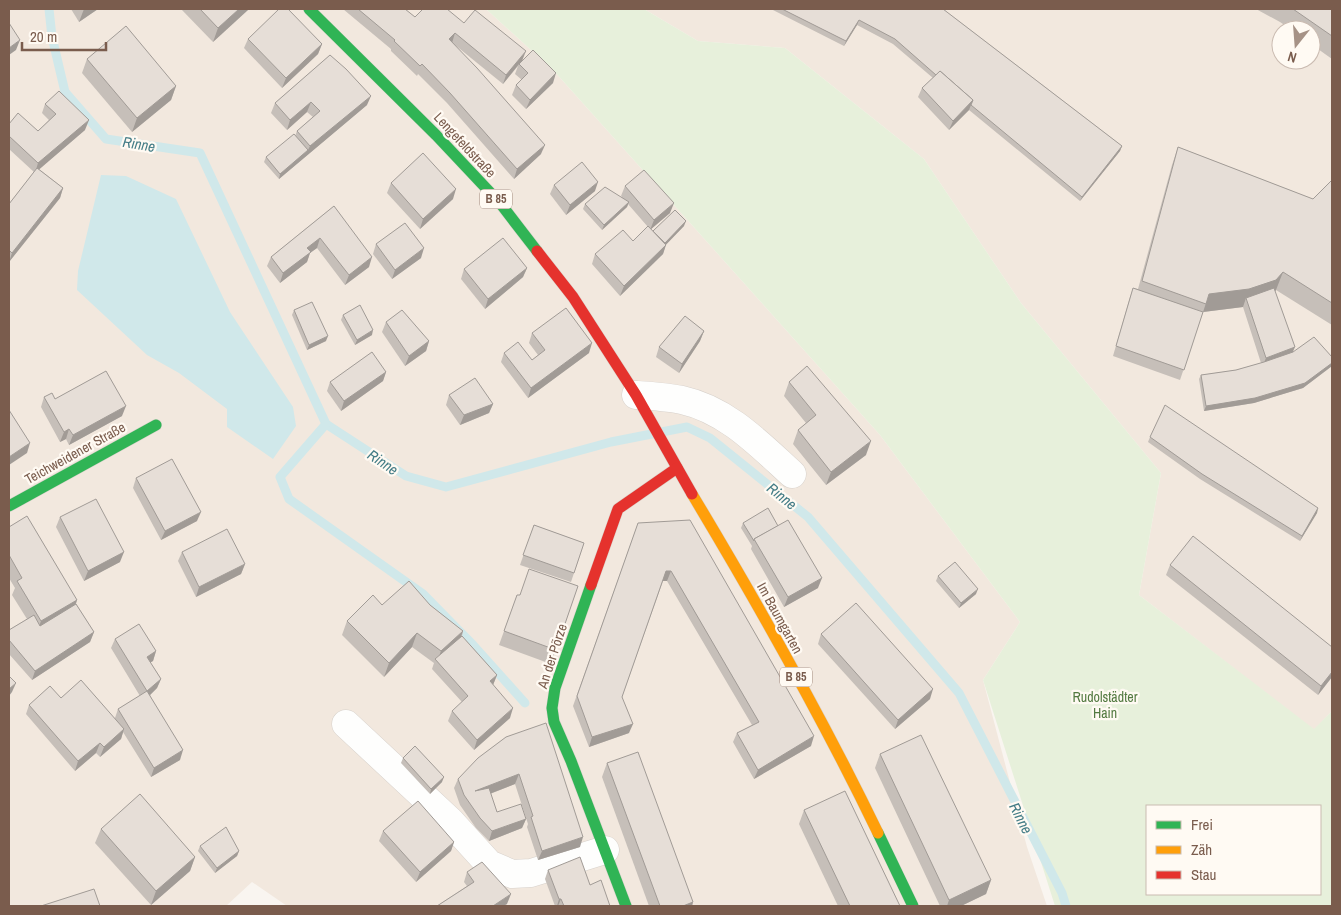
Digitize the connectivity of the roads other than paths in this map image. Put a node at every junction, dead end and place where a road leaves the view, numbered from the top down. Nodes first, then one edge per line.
1 (309, 9) edge
2 (642, 406) junction
3 (156, 425) dead end
4 (677, 468) junction
5 (792, 474) dead end
6 (9, 506) edge
7 (346, 724) dead end
8 (605, 850) junction
9 (626, 906) edge
10 (913, 906) edge

1 - 2 main road, Lengefeldstraße / B 85
2 - 4 main road, Im Baumgarten / B 85
2 - 5 street
3 - 6 main road, Teichweidener Straße
4 - 8 main road, An der Pörze
4 - 10 main road, Im Baumgarten / B 85
7 - 8 street
8 - 9 main road, An der Pörze

